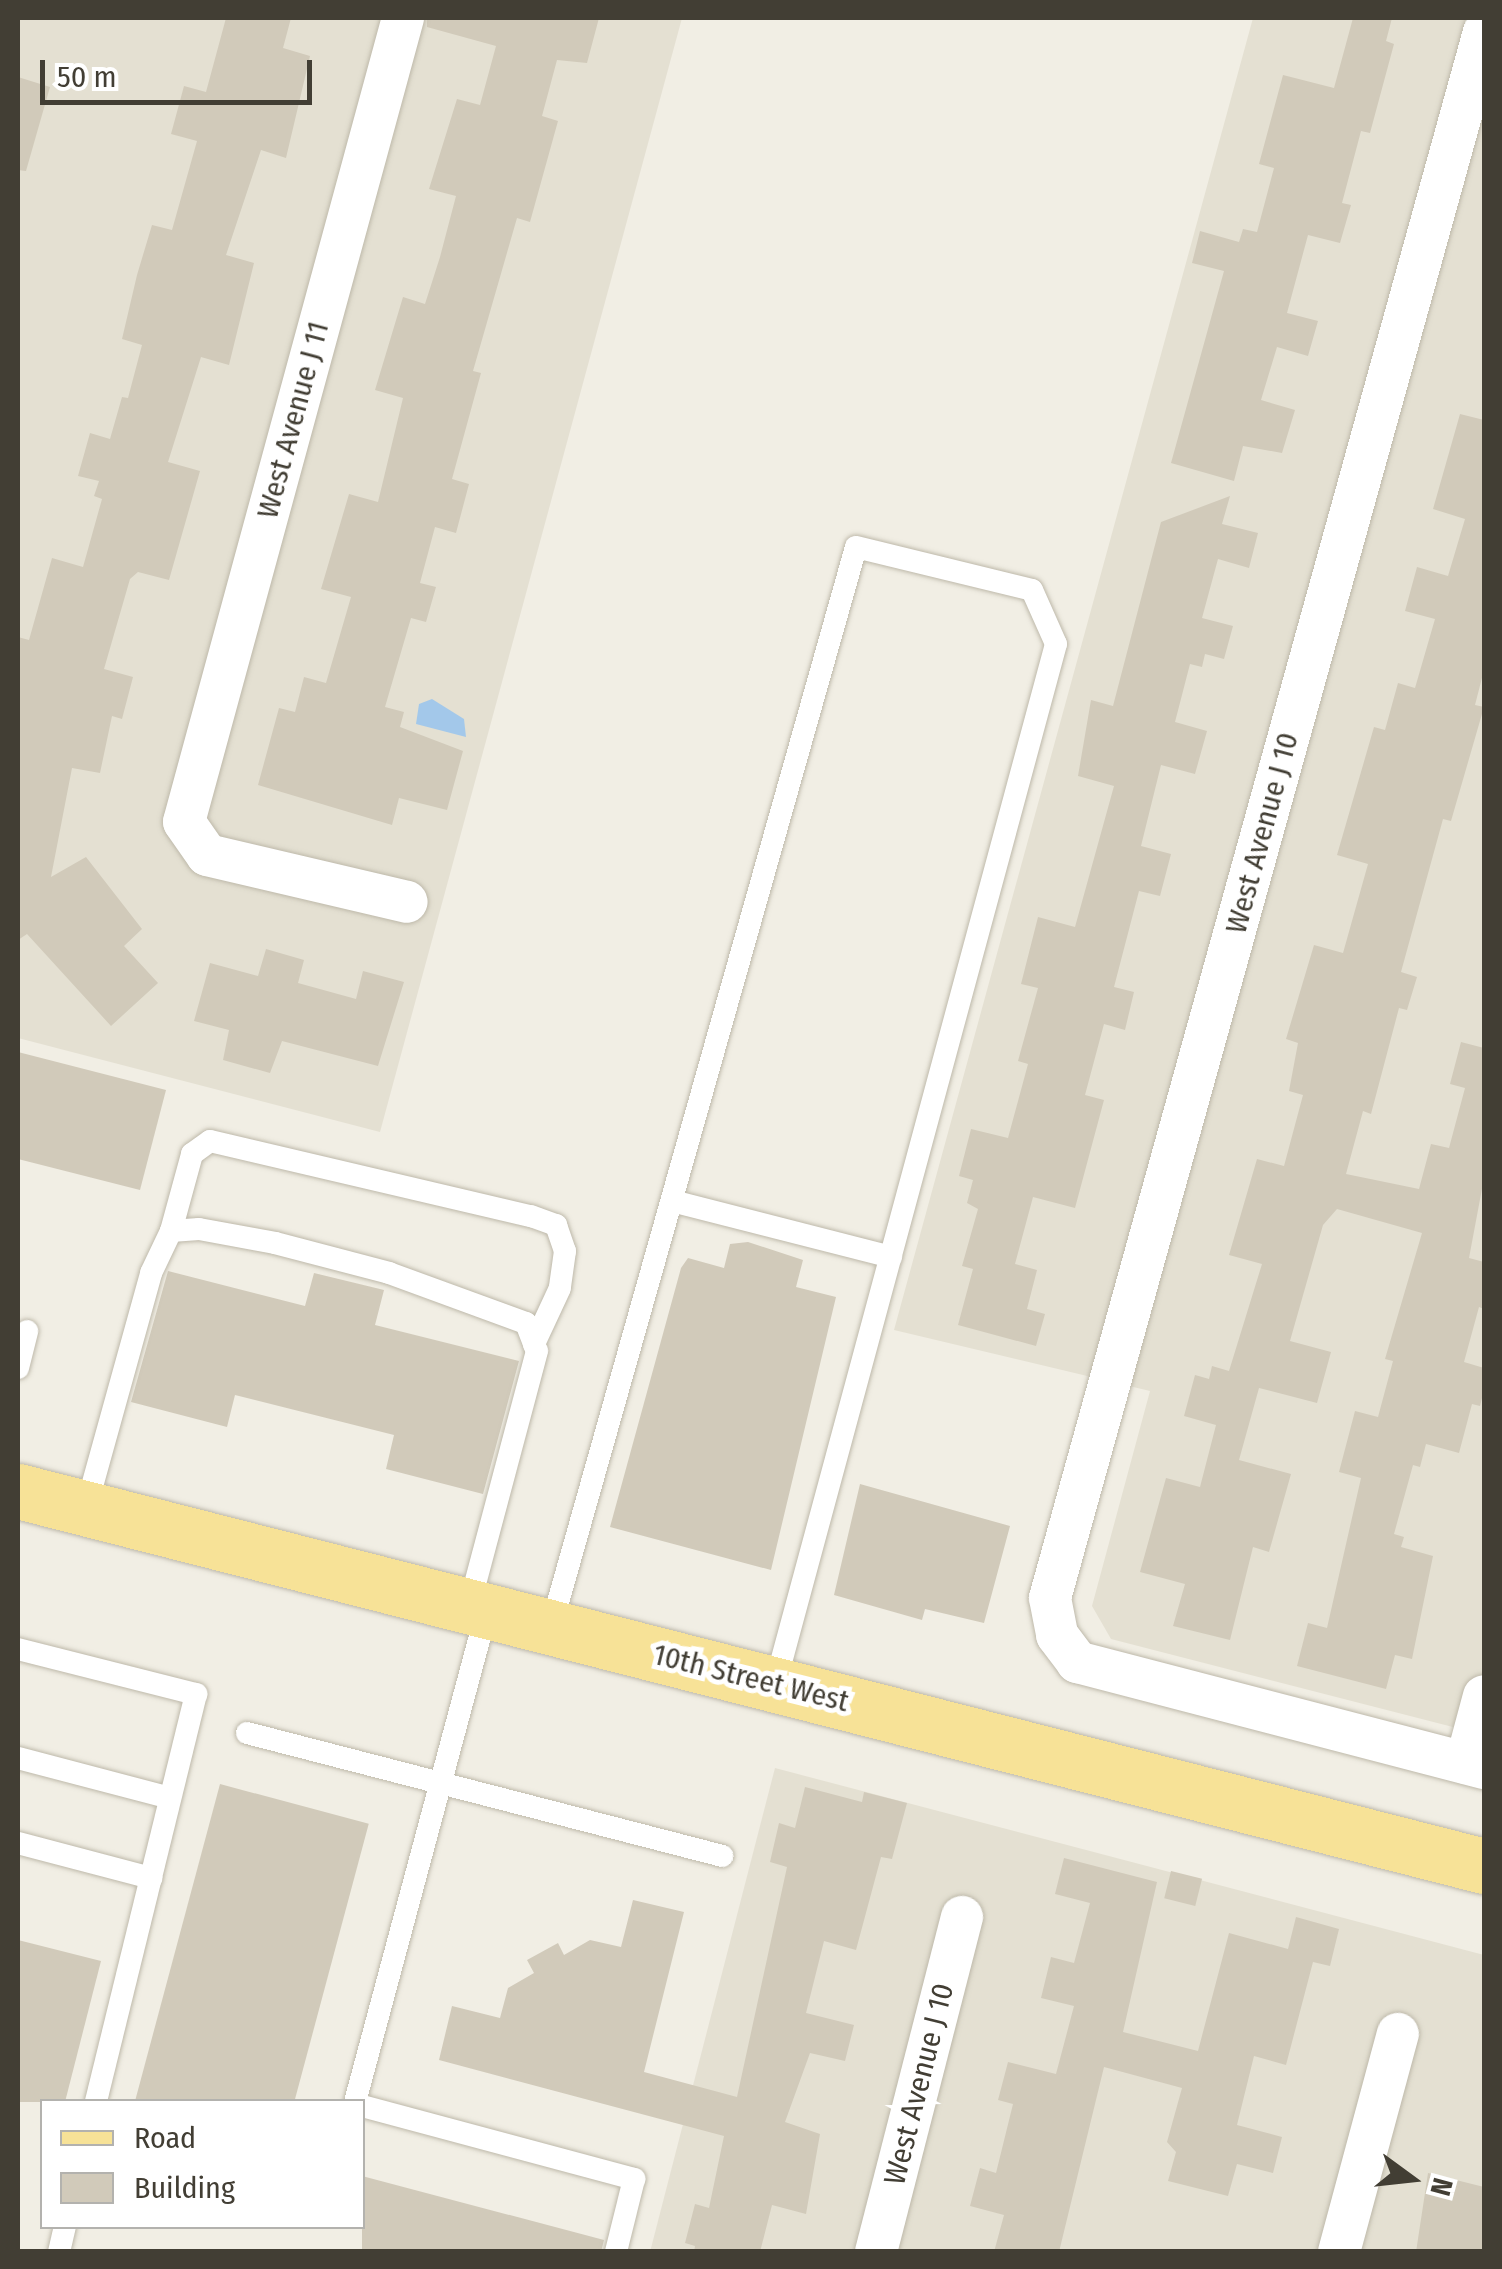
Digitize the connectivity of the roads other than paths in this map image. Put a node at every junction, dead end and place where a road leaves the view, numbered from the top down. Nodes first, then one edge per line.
1 (403, 18) edge
2 (1484, 32) edge
3 (406, 902) dead end
4 (672, 1201) junction
5 (171, 1231) junction
6 (891, 1257) junction
7 (27, 1331) dead end
8 (534, 1344) junction
9 (18, 1368) edge
10 (18, 1490) edge
11 (86, 1508) junction
12 (478, 1608) junction
13 (551, 1627) junction
14 (18, 1649) edge
15 (775, 1685) junction
16 (1484, 1696) edge
17 (248, 1733) dead end
18 (18, 1758) edge
19 (1475, 1766) edge
20 (442, 1783) junction
21 (170, 1798) junction
22 (18, 1843) edge
23 (722, 1856) dead end
24 (1484, 1866) edge
25 (151, 1878) junction
26 (962, 1916) dead end
27 (1398, 2034) dead end
28 (97, 2099) edge
29 (355, 2099) edge
30 (365, 2107) edge
31 (616, 2252) edge
32 (876, 2252) edge
33 (1338, 2252) edge

1 - 3 street, West Avenue J 11
2 - 19 street, West Avenue J 10
4 - 6 lane
4 - 6 lane
4 - 13 lane
5 - 8 lane
5 - 8 lane
5 - 11 lane
6 - 15 lane
7 - 9 lane
8 - 12 lane
10 - 11 main road, 10th Street West
11 - 12 main road, 10th Street West
12 - 13 main road, 10th Street West
12 - 20 lane
13 - 15 main road, 10th Street West
14 - 21 lane
15 - 24 main road, 10th Street West
16 - 19 street
17 - 20 lane
18 - 21 lane
20 - 23 lane
20 - 29 lane
21 - 25 lane
22 - 25 lane
25 - 28 lane
26 - 32 street, West Avenue J 10
27 - 33 street
30 - 31 lane

